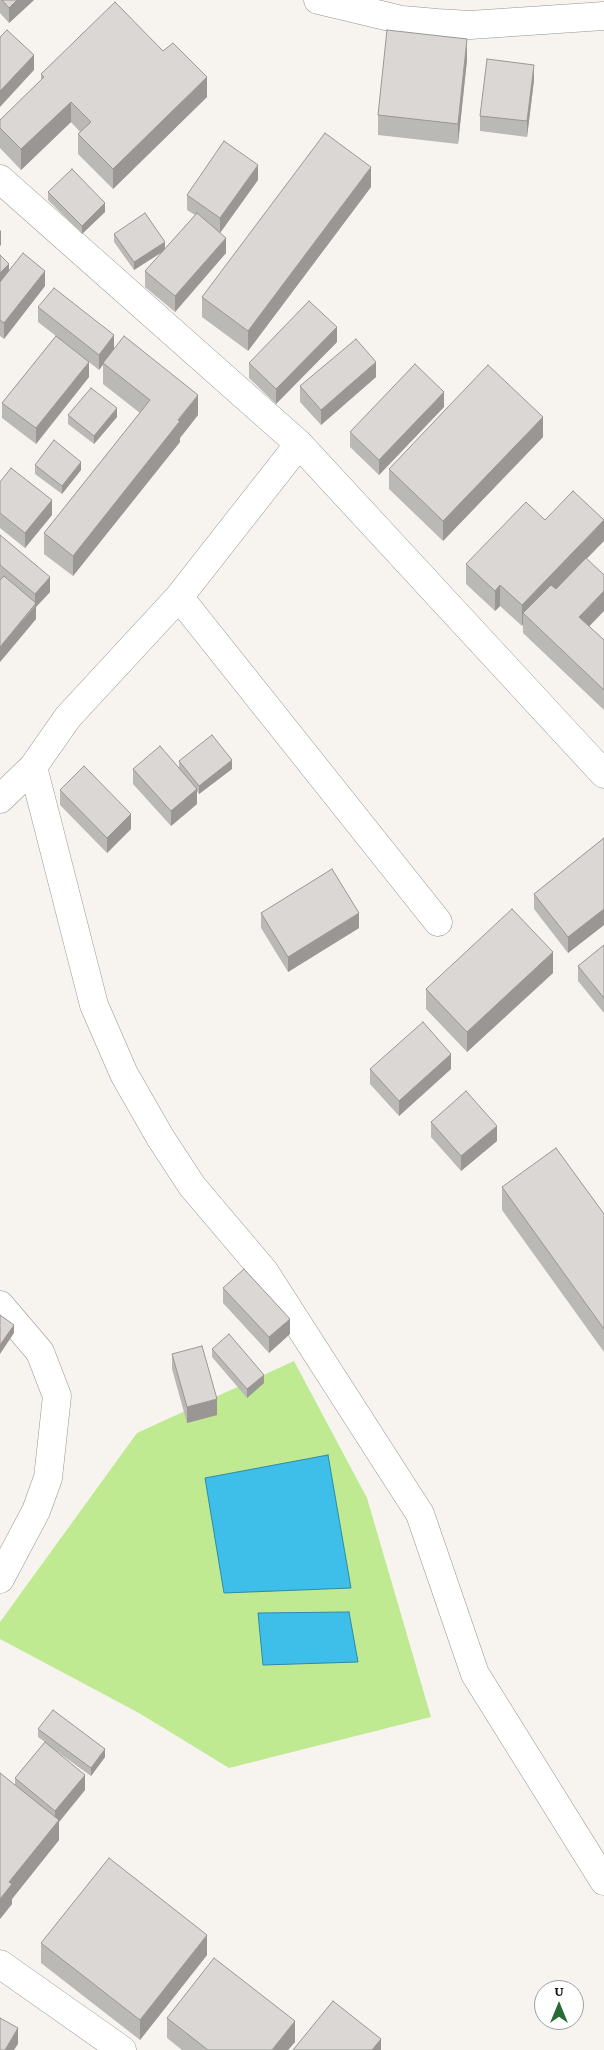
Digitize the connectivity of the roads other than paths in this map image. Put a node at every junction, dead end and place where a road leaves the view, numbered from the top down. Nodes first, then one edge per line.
1 (318, 0) edge
2 (604, 16) edge
3 (0, 179) edge
4 (299, 444) junction
5 (179, 597) junction
6 (33, 767) junction
7 (604, 774) edge
8 (0, 799) edge
9 (438, 922) dead end
10 (0, 1305) edge
11 (0, 1579) edge
12 (604, 1881) edge
13 (0, 1964) edge
14 (122, 2050) edge

1 - 2 street
3 - 4 street
4 - 5 street
4 - 7 street
5 - 6 street
5 - 9 street
6 - 8 street
6 - 12 street
10 - 11 street
13 - 14 street

